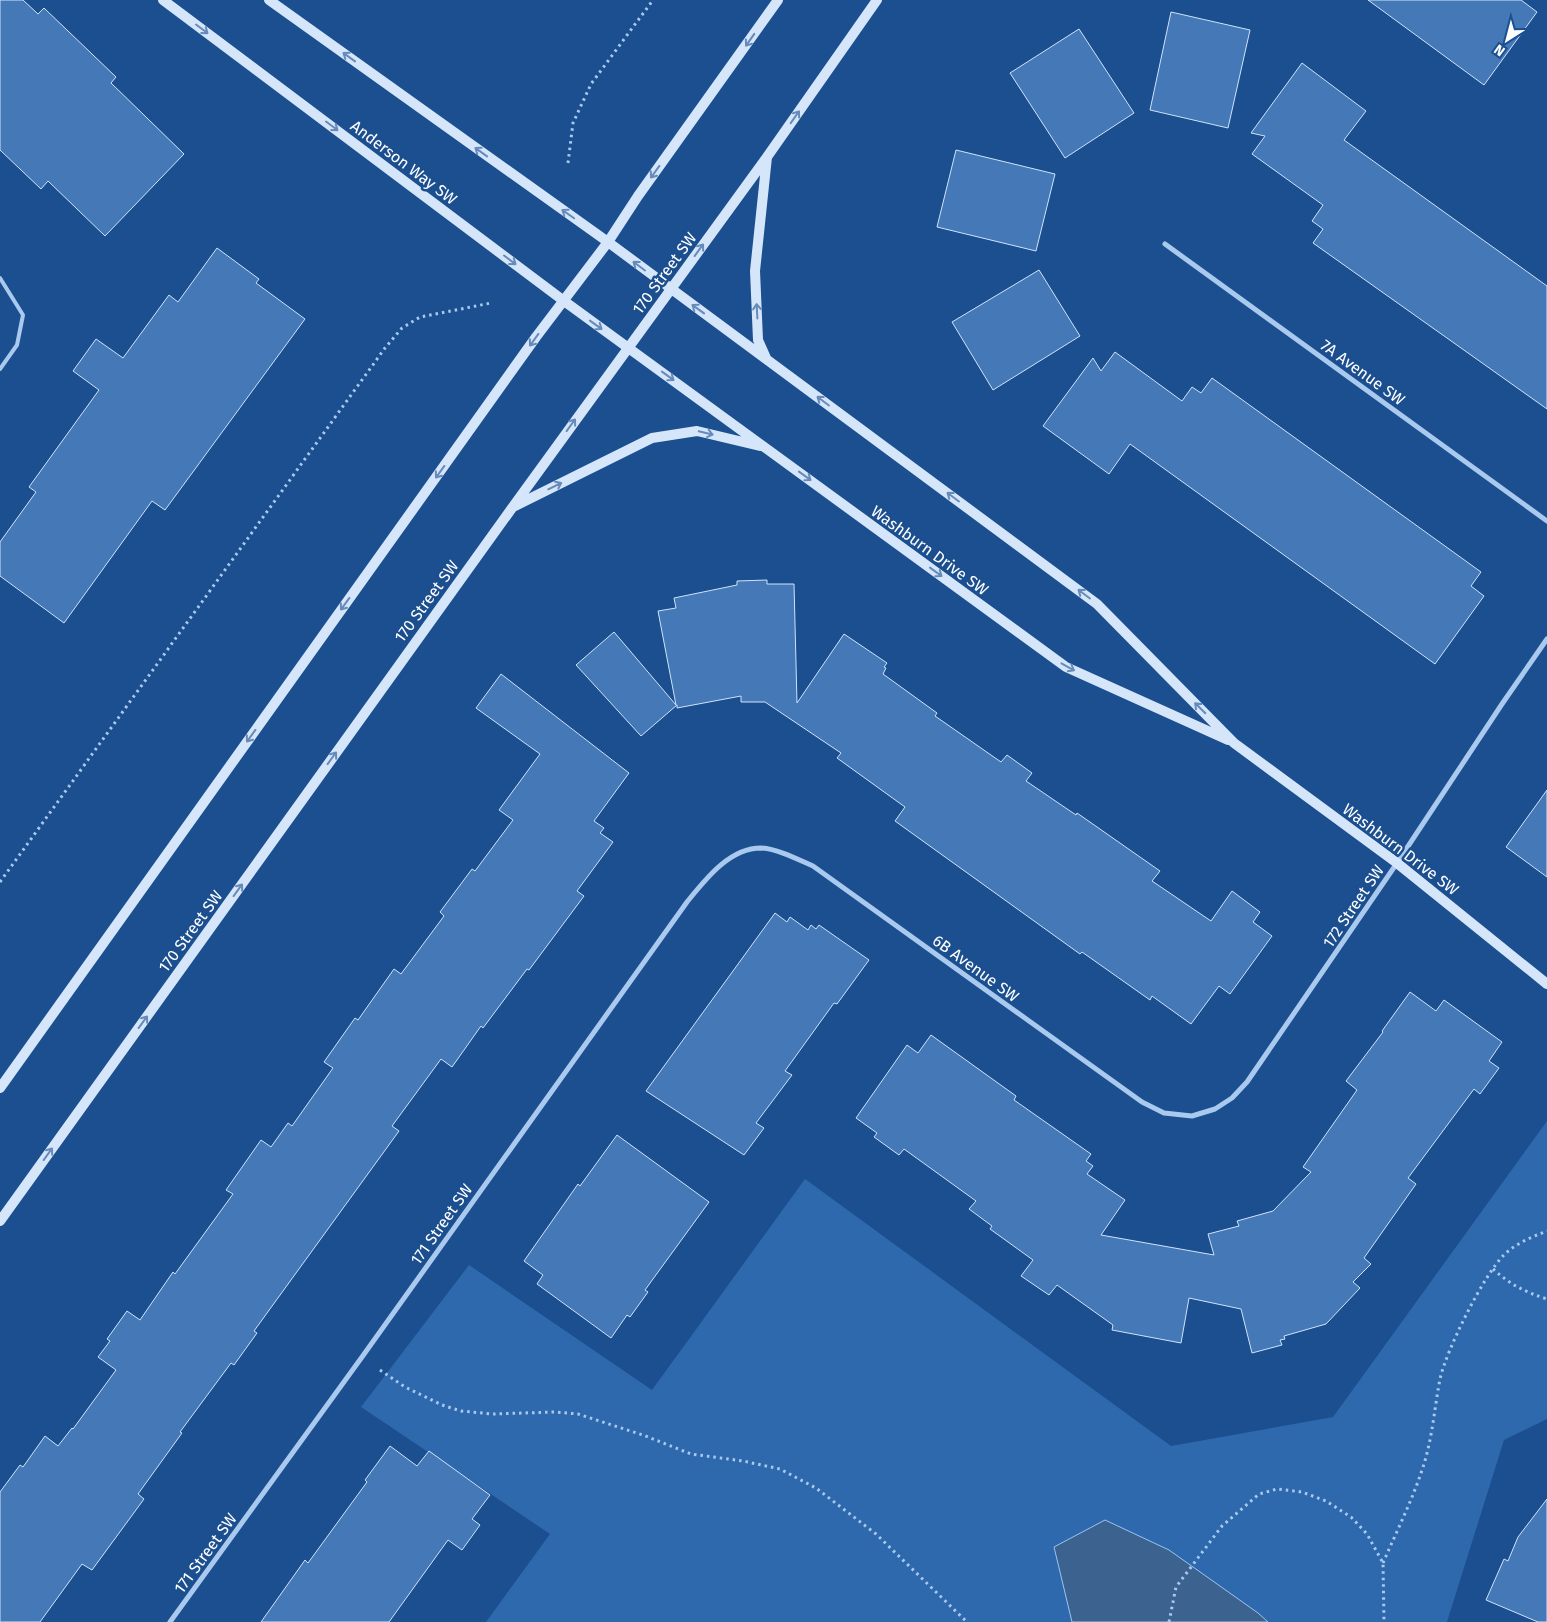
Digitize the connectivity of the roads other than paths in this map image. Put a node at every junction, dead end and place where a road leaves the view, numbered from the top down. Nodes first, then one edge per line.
1 (163, 0) edge
2 (269, 0) edge
3 (778, 0) edge
4 (877, 0) edge
5 (767, 157) junction
6 (608, 242) junction
7 (1165, 244) dead end
8 (0, 278) edge
9 (671, 289) junction
10 (564, 301) junction
11 (628, 348) junction
12 (766, 359) junction
13 (0, 369) edge
14 (765, 447) junction
15 (512, 508) junction
16 (1547, 521) edge
17 (1547, 639) edge
18 (1234, 743) junction
19 (743, 851) joint
20 (1397, 863) junction
21 (1547, 984) edge
22 (0, 1088) edge
23 (1192, 1116) joint
24 (0, 1221) edge
25 (170, 1622) edge

1 -> 10 main road, Anderson Way SW
6 -> 2 main road
3 -> 6 main road
5 -> 4 main road, 170 Street SW
9 -> 5 main road, 170 Street SW
12 -> 5 main road
9 -> 6 main road
6 - 10 main road
7 - 16 street, 7A Avenue SW
8 - 13 lane
9 - 11 main road, 170 Street SW
12 -> 9 main road, Washburn Drive SW
10 -> 11 main road, Anderson Way SW
10 -> 22 main road
11 -> 14 main road, Washburn Drive SW
15 -> 11 main road, 170 Street SW
18 -> 12 main road, Washburn Drive SW
15 -> 14 main road
14 -> 18 main road, Washburn Drive SW
24 -> 15 main road, 170 Street SW
17 - 20 street, 172 Street SW
18 - 20 main road, Washburn Drive SW
19 - 23 street, 6B Avenue SW
19 - 25 street, 171 Street SW
20 - 21 main road, Washburn Drive SW
20 - 23 street, 172 Street SW

